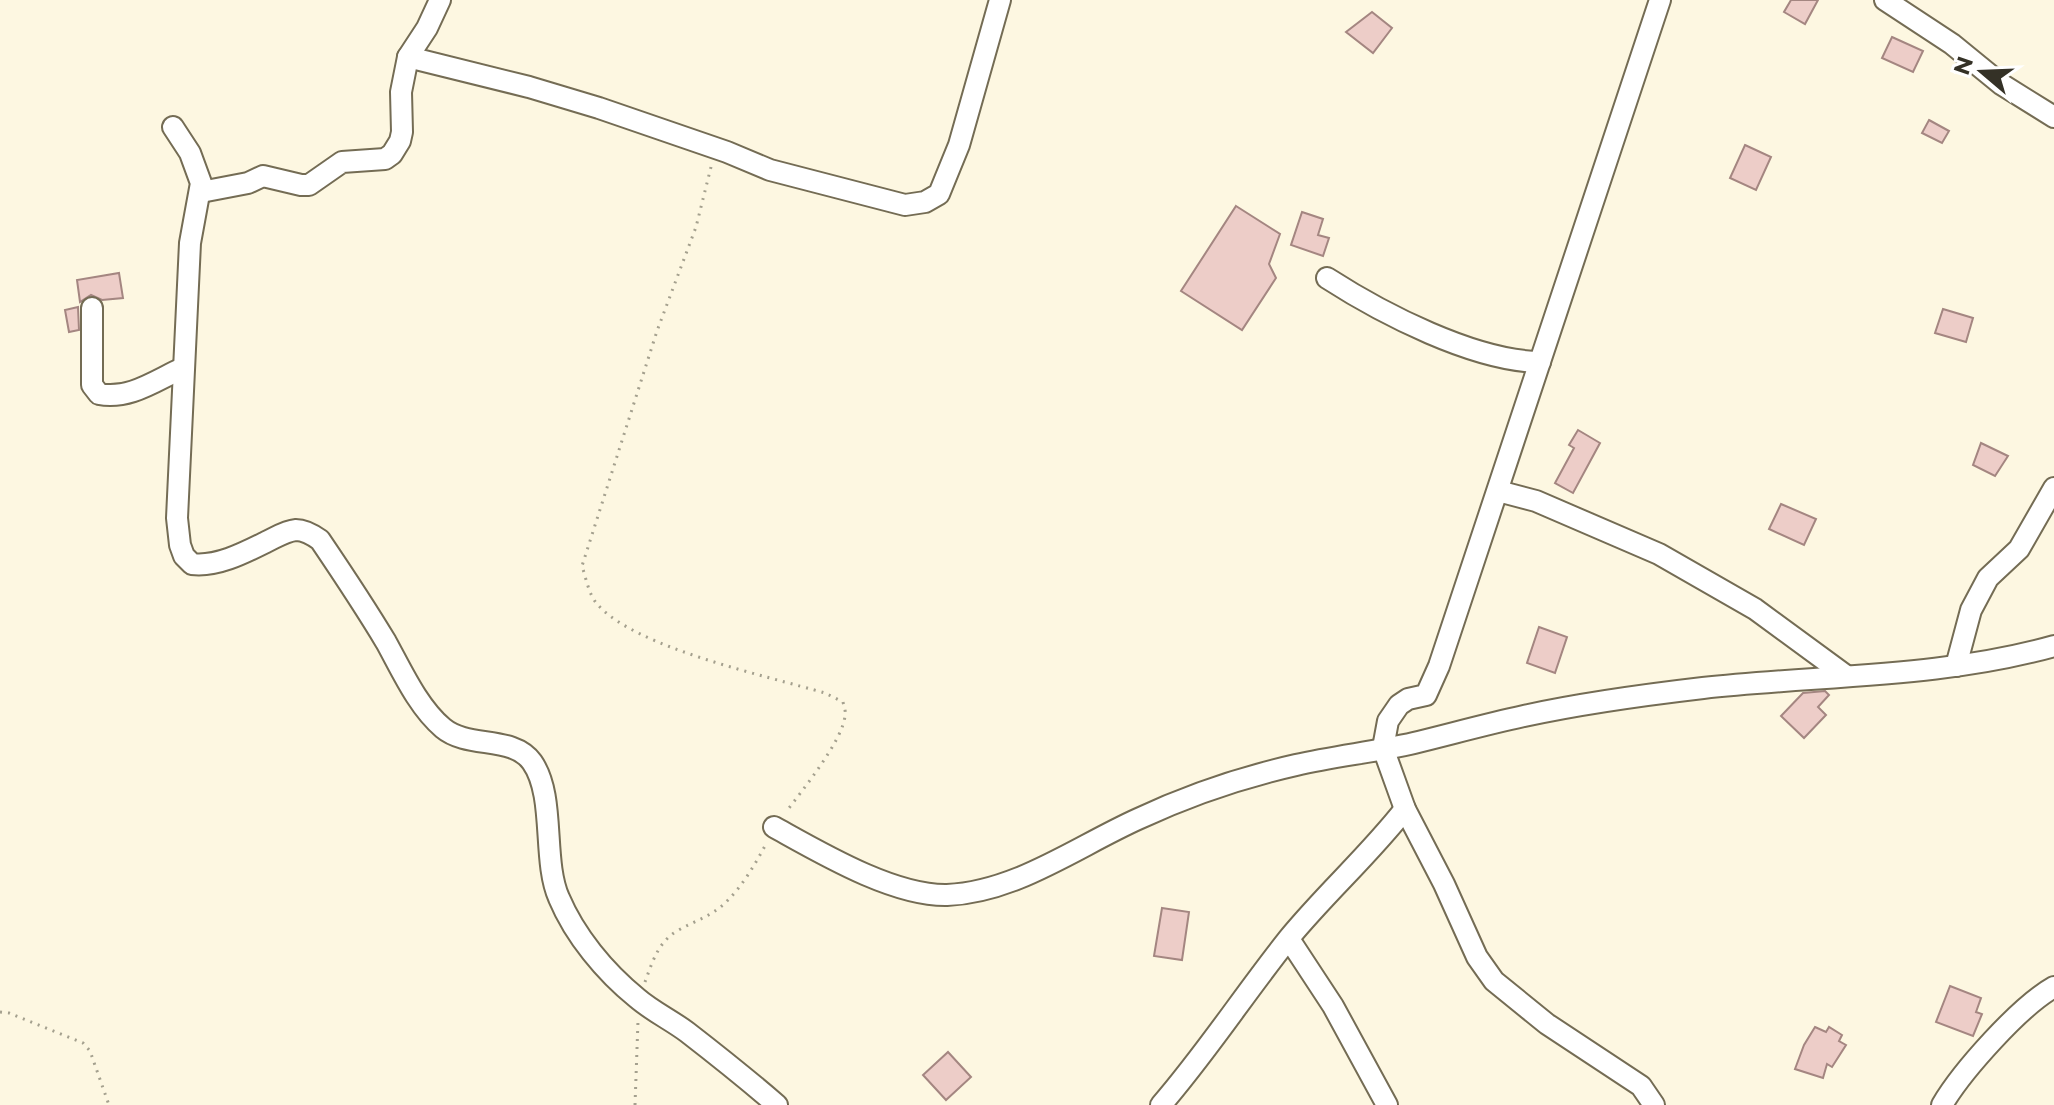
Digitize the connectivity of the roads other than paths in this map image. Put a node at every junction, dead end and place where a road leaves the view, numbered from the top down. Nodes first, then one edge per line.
1 (440, 0) edge
2 (1000, 0) edge
3 (1660, 0) edge
4 (1885, 0) edge
5 (408, 57) junction
6 (2054, 117) edge
7 (173, 127) dead end
8 (201, 192) junction
9 (1327, 278) dead end
10 (92, 308) dead end
11 (1540, 362) junction
12 (183, 368) junction
13 (2054, 488) edge
14 (1498, 491) junction
15 (2054, 646) edge
16 (1956, 666) junction
17 (1845, 675) junction
18 (1383, 748) junction
19 (1405, 809) junction
20 (774, 827) road end
21 (1289, 939) junction
22 (2054, 987) edge
23 (777, 1105) edge
24 (1161, 1105) edge
25 (1387, 1105) edge
26 (1654, 1105) edge
27 (1942, 1105) edge

1 - 5 street
2 - 5 street
3 - 11 street
4 - 6 street
5 - 8 street
7 - 8 street
8 - 12 street
9 - 11 street
10 - 12 street
11 - 14 street
12 - 23 street
13 - 16 street
14 - 17 street
14 - 18 street
15 - 16 street
16 - 17 street
17 - 18 street
18 - 19 street
18 - 20 street
19 - 21 street
19 - 26 street
21 - 24 street
21 - 25 street
22 - 27 street

